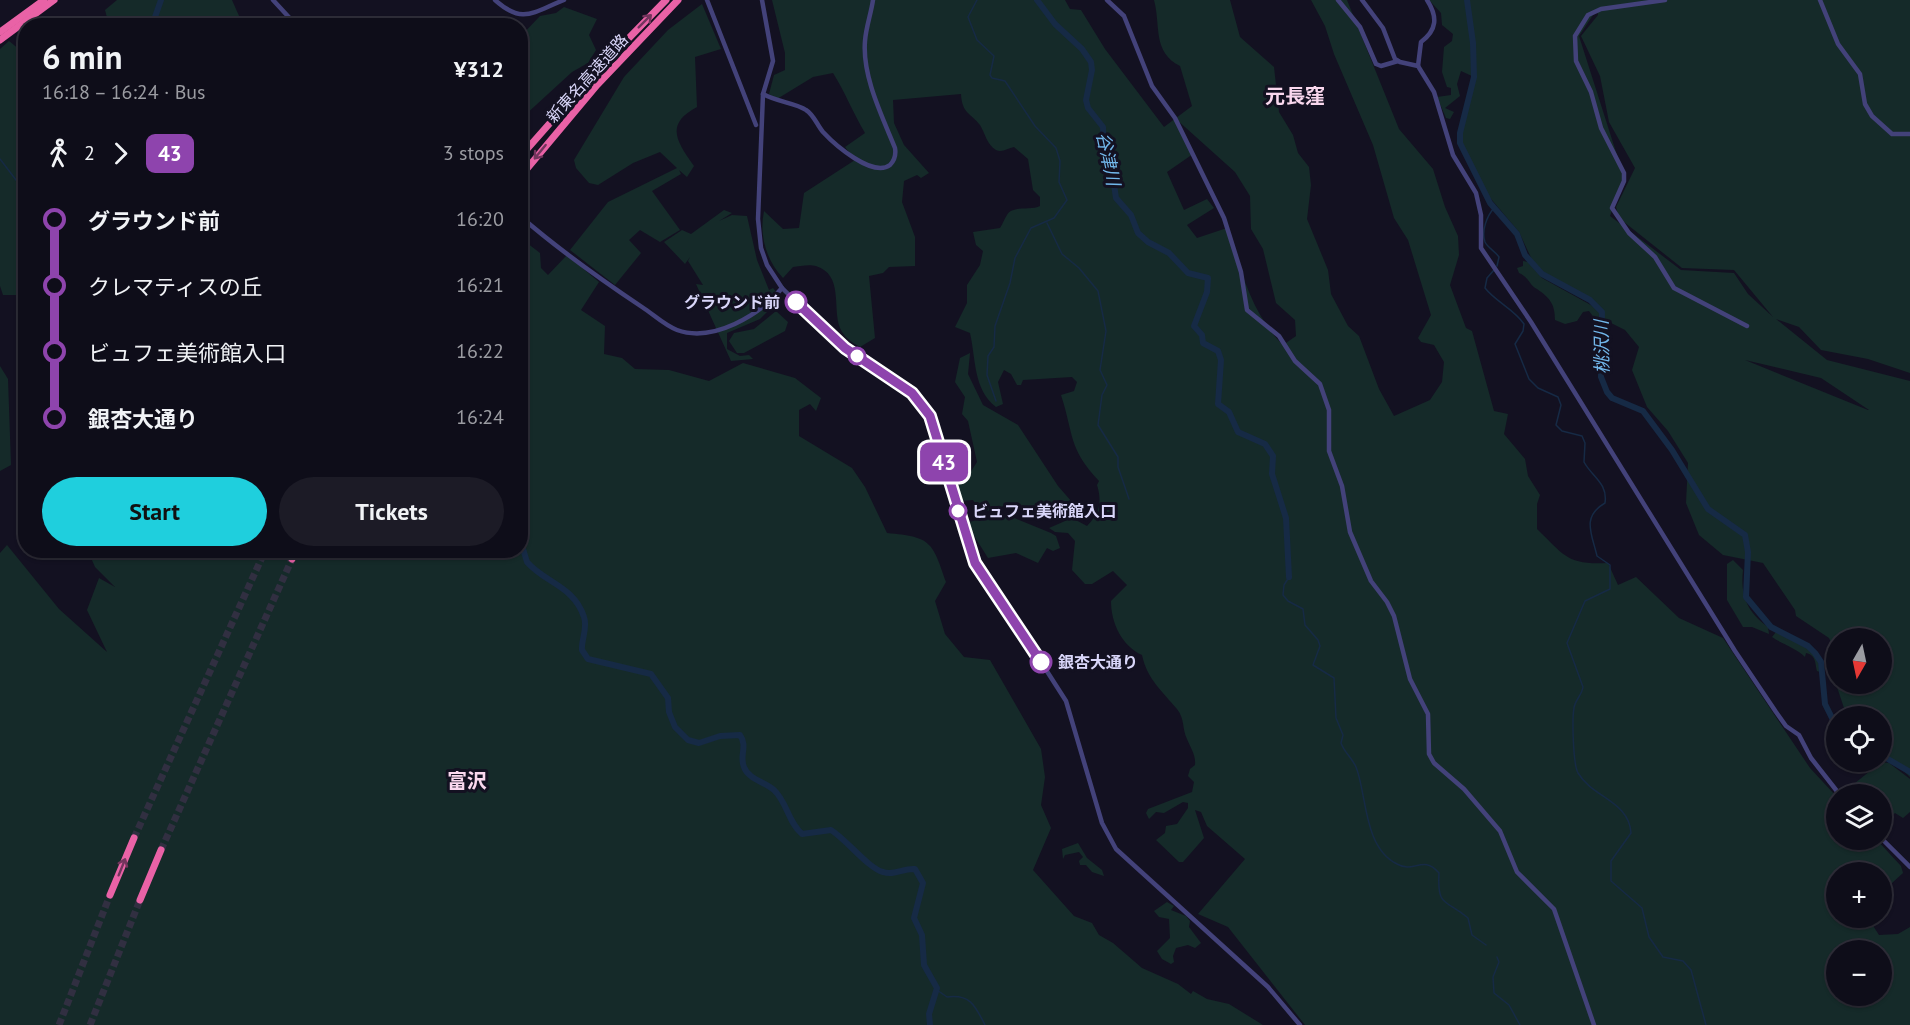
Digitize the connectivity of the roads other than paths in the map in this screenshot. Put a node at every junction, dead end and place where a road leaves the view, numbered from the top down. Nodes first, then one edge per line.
1 (44, 0) edge
2 (54, 0) edge
3 (273, 0) edge
4 (495, 0) edge
5 (564, 0) edge
6 (666, 0) edge
7 (678, 0) edge
8 (707, 0) edge
9 (762, 0) edge
10 (873, 0) edge
11 (1107, 0) edge
12 (1338, 0) edge
13 (1362, 0) edge
14 (1427, 0) edge
15 (1665, 0) edge
16 (1820, 0) edge
17 (19, 18) edge
18 (30, 18) edge
19 (290, 18) edge
20 (18, 19) edge
21 (18, 27) edge
22 (0, 32) edge
23 (0, 40) edge
24 (1398, 61) junction
25 (1418, 66) junction
26 (763, 94) junction
27 (756, 125) dead end
28 (1910, 134) edge
29 (528, 148) edge
30 (528, 167) edge
31 (528, 222) edge
32 (782, 288) junction
33 (1747, 326) dead end
34 (1831, 784) edge
35 (134, 838) tunnel mouth
36 (1892, 849) edge
37 (161, 850) tunnel mouth
38 (1910, 867) edge
39 (110, 895) tunnel mouth
40 (140, 900) tunnel mouth
41 (1300, 1025) edge
42 (1594, 1025) edge

1 - 17 highway
2 - 18 highway
3 - 19 street
4 - 5 street
29 -> 6 highway, 新東名高速道路
7 -> 30 highway, 新東名高速道路
8 - 27 street
9 - 26 street
10 - 26 street
11 - 42 street
12 - 24 street
13 - 24 street
14 - 25 street
15 - 33 street
16 - 28 street
20 - 22 highway
21 - 23 highway
24 - 25 street
25 - 34 street
26 - 32 street
31 - 32 street
32 - 41 street
39 -> 35 highway
36 - 38 street
37 - 40 highway

